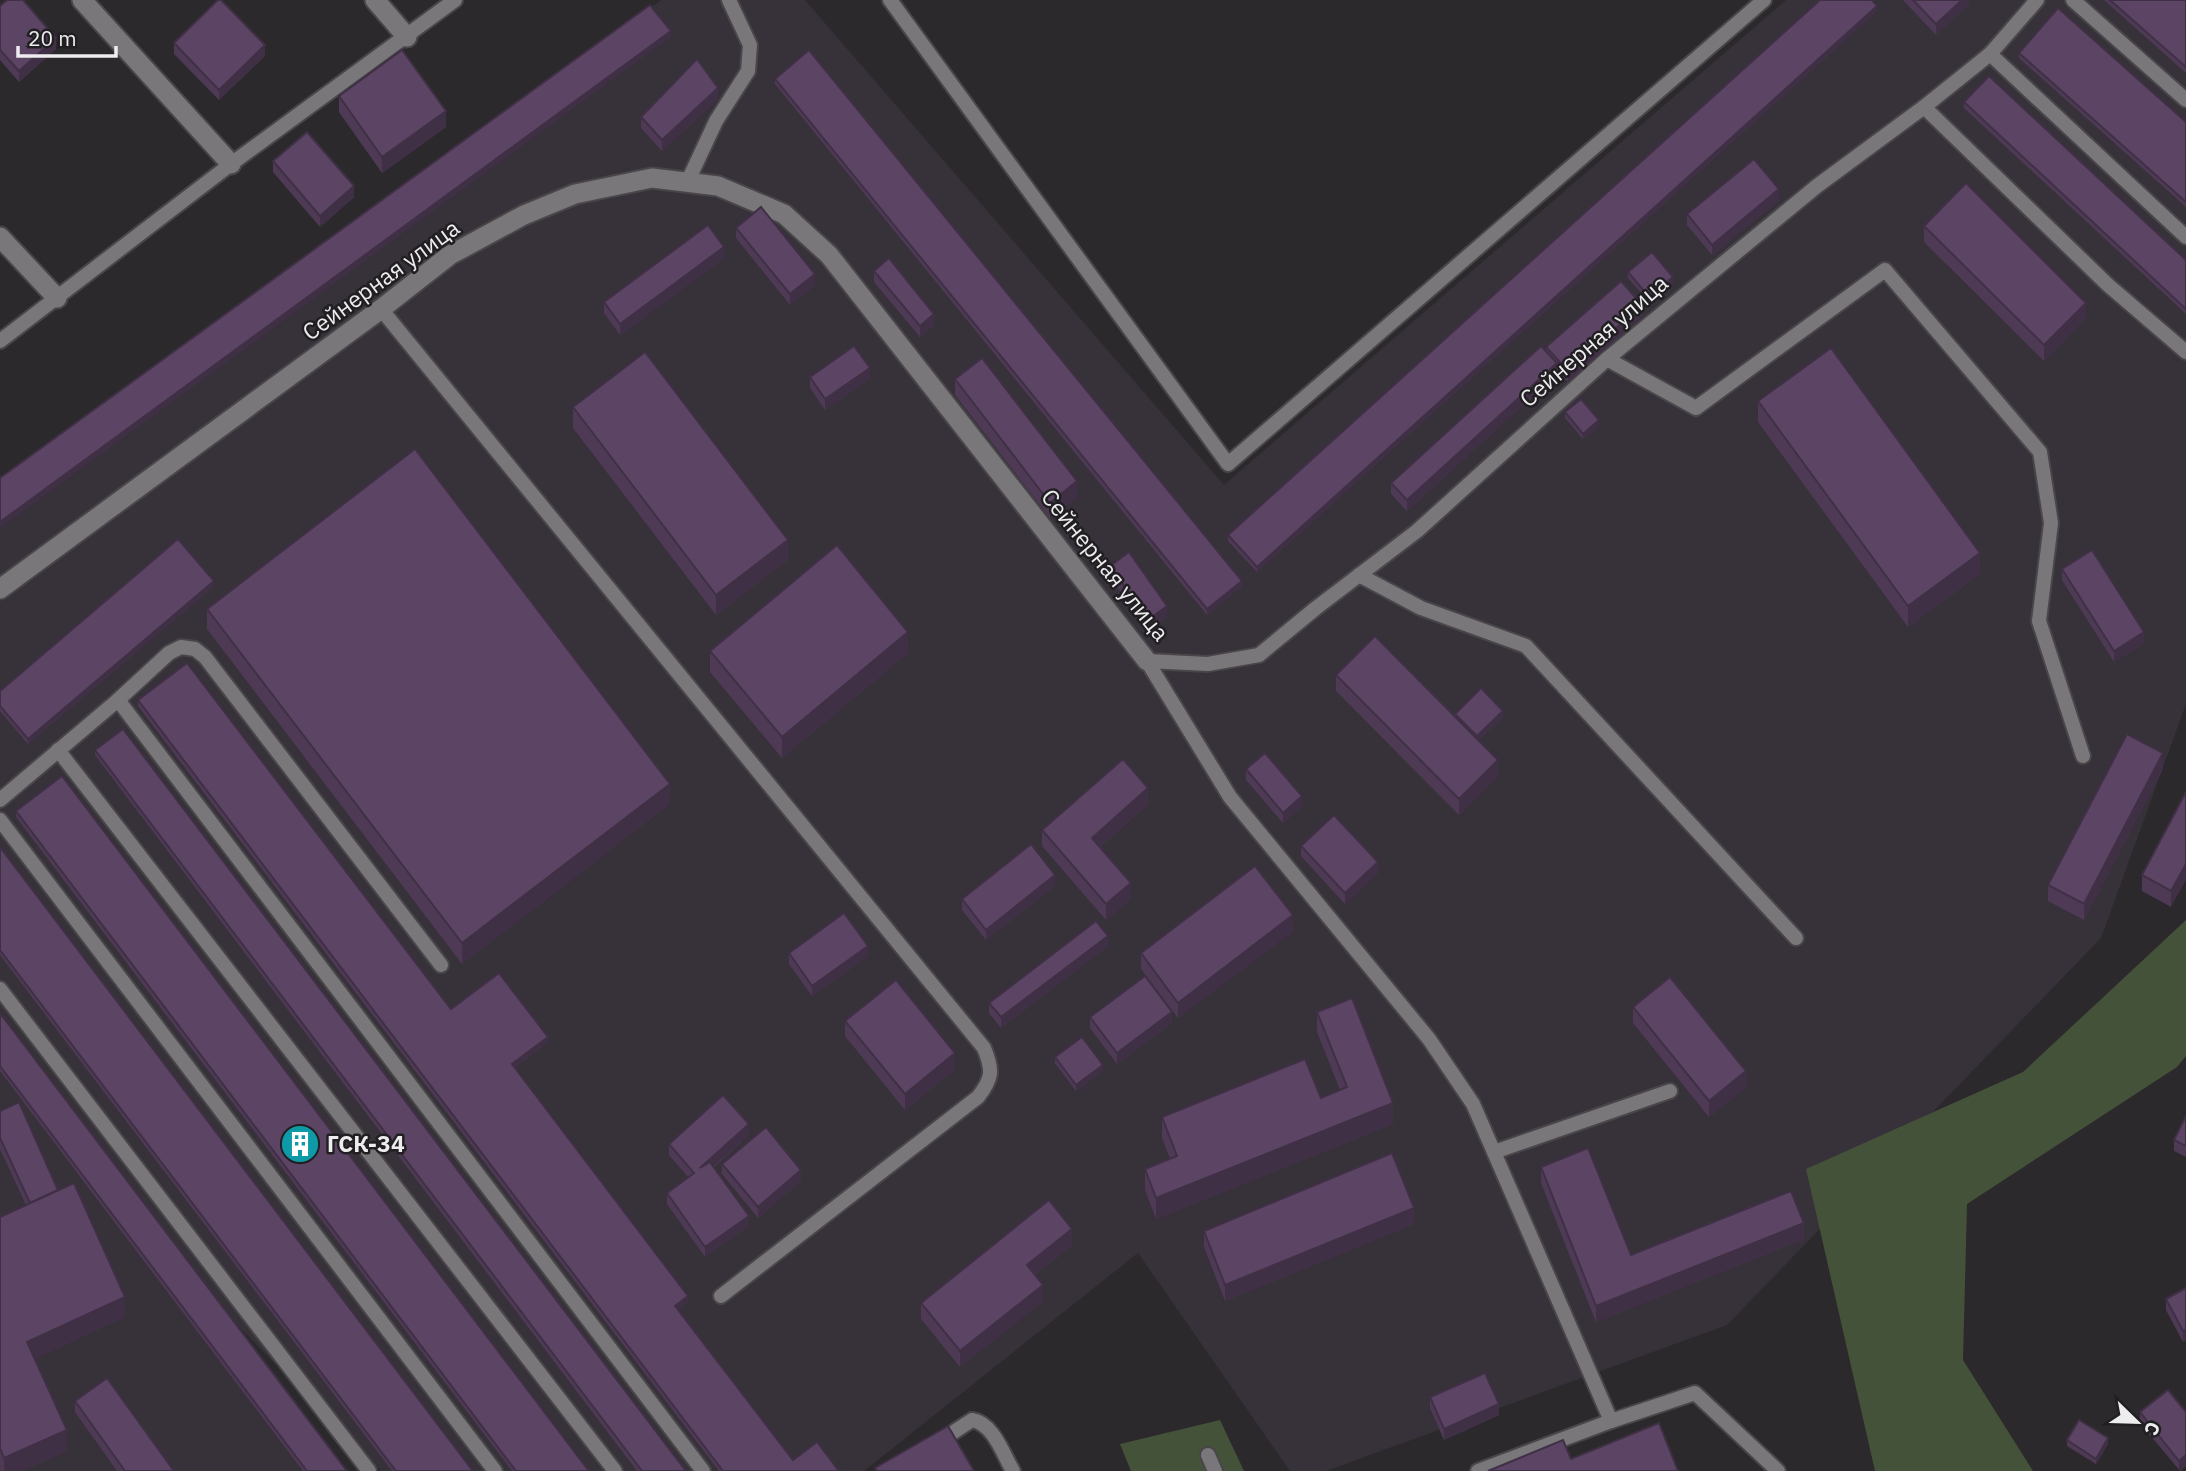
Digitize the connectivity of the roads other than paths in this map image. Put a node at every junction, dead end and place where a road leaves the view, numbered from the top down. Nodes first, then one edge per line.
1 (82, 0) edge
2 (375, 0) edge
3 (455, 0) edge
4 (729, 0) edge
5 (890, 0) edge
6 (1764, 0) edge
7 (2037, 0) edge
8 (2073, 0) edge
9 (407, 37) junction
10 (1990, 54) junction
11 (2186, 100) edge
12 (1924, 107) junction
13 (231, 164) junction
14 (688, 183) junction
15 (2186, 236) edge
16 (0, 237) edge
17 (57, 298) junction
18 (381, 309) junction
19 (0, 341) edge
20 (2186, 352) edge
21 (1607, 359) junction
22 (1359, 575) junction
23 (0, 589) edge
24 (1147, 661) junction
25 (118, 700) junction
26 (58, 750) junction
27 (2083, 756) dead end
28 (0, 800) edge
29 (0, 820) edge
30 (1796, 938) dead end
31 (441, 965) dead end
32 (0, 989) edge
33 (1670, 1091) dead end
34 (1494, 1152) junction
35 (721, 1296) dead end
36 (1611, 1421) junction
37 (929, 1448) edge
38 (1208, 1455) dead end
39 (369, 1471) edge
40 (495, 1471) edge
41 (615, 1471) edge
42 (703, 1471) edge
43 (1013, 1471) edge
44 (1215, 1471) edge
45 (1478, 1471) edge
46 (1778, 1471) edge

1 - 13 street
2 - 9 street
3 - 9 lane
4 - 14 lane
5 - 6 lane
7 - 10 lane, Сейнерная улица
8 - 11 lane
9 - 13 lane
10 - 12 lane, Сейнерная улица
10 - 15 lane
12 - 20 lane
12 - 21 lane, Сейнерная улица
13 - 17 lane
14 - 18 street, Сейнерная улица
14 - 24 street, Сейнерная улица
16 - 17 street
17 - 19 lane
18 - 23 street, Сейнерная улица
18 - 35 lane
21 - 22 lane, Сейнерная улица
21 - 27 lane
22 - 24 lane, Сейнерная улица
22 - 30 lane
24 - 34 lane
25 - 26 lane
25 - 31 lane
25 - 42 lane
26 - 28 lane
26 - 41 lane
29 - 40 lane
32 - 39 lane
33 - 34 lane
34 - 36 lane
36 - 45 lane
36 - 46 lane
37 - 43 lane
38 - 44 lane

